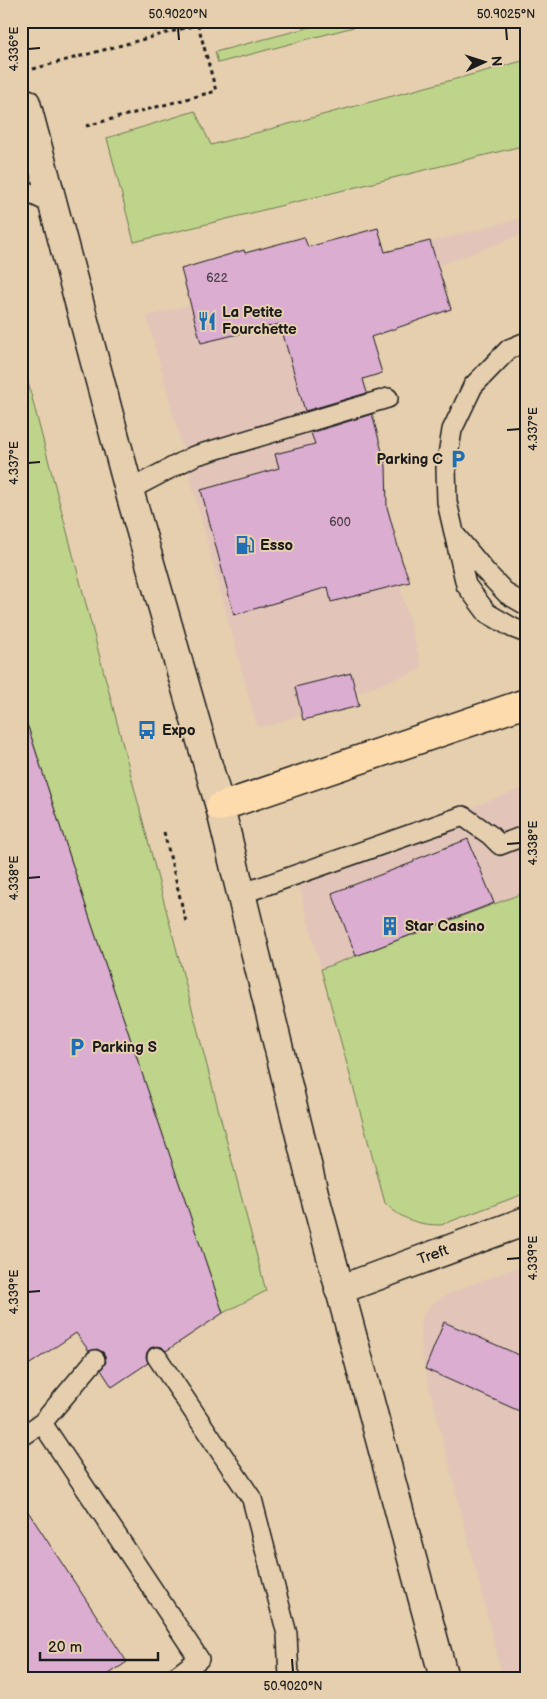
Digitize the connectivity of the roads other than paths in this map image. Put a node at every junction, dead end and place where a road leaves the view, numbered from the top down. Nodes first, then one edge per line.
1 (26, 103) dead end
2 (21, 189) edge
3 (52, 204) junction
4 (526, 342) edge
5 (388, 398) dead end
6 (129, 490) junction
7 (455, 534) junction
8 (526, 605) edge
9 (526, 633) edge
10 (526, 703) edge
11 (220, 807) junction
12 (526, 835) edge
13 (242, 894) junction
14 (526, 1221) edge
15 (339, 1290) junction
16 (157, 1357) dead end
17 (94, 1360) dead end
18 (42, 1423) junction
19 (21, 1437) edge
20 (174, 1678) edge
21 (289, 1678) edge
22 (444, 1678) edge

1 - 3 main road
2 - 3 lane
3 - 6 main road
4 - 7 lane
5 - 6 lane
6 - 11 main road
7 - 8 lane
7 - 9 lane
10 - 11 highway
11 - 13 main road
12 - 13 lane
13 - 15 main road
14 - 15 main road, Treft
15 - 22 main road
16 - 21 lane
17 - 18 lane
18 - 19 lane
18 - 20 lane

